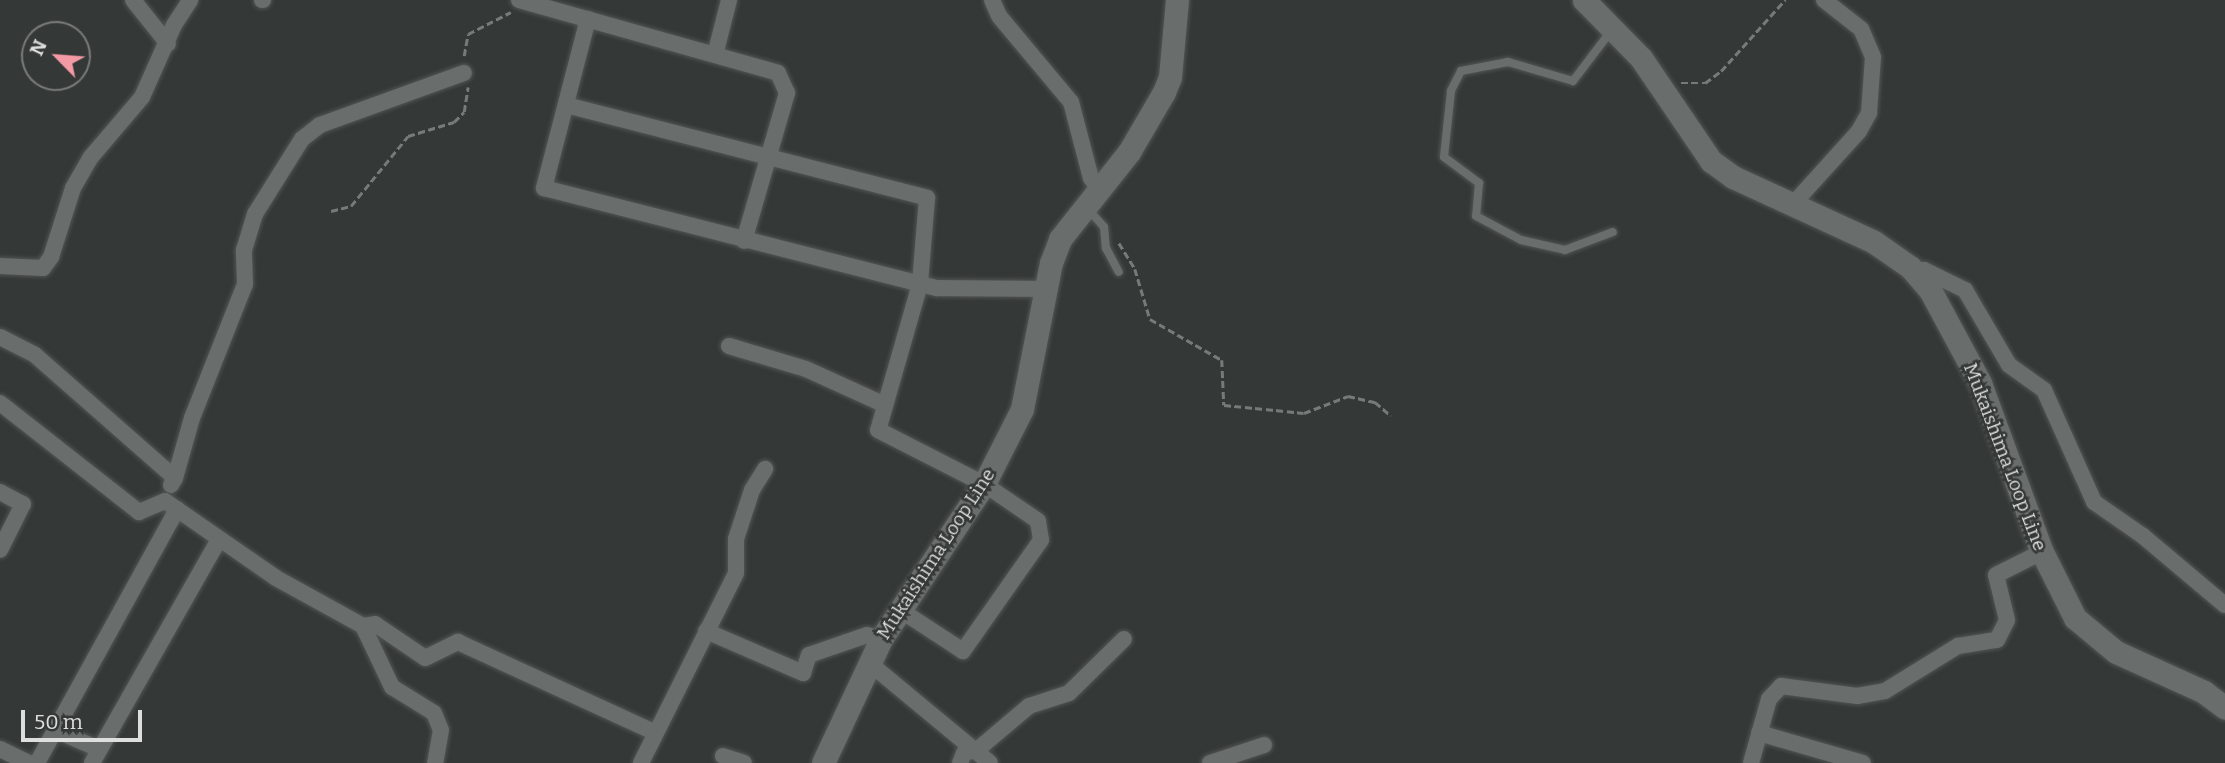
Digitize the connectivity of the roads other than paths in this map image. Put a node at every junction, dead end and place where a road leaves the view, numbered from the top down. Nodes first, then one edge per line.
1 (133, 0) edge
2 (190, 0) edge
3 (729, 0) edge
4 (992, 0) edge
5 (1177, 0) edge
6 (1584, 0) edge
7 (1824, 0) edge
8 (521, 1) edge
9 (588, 19) junction
10 (1612, 29) junction
11 (167, 44) junction
12 (715, 55) junction
13 (464, 73) road end
14 (566, 105) junction
15 (768, 159) junction
16 (1091, 197) junction
17 (1794, 203) junction
18 (1613, 232) dead end
19 (744, 241) junction
20 (0, 266) edge
21 (1119, 272) dead end
22 (1918, 275) junction
23 (920, 284) junction
24 (1046, 289) junction
25 (0, 337) edge
26 (729, 346) dead end
27 (0, 403) edge
28 (885, 405) junction
29 (765, 469) dead end
30 (174, 478) junction
31 (984, 484) junction
32 (0, 492) edge
33 (171, 505) junction
34 (219, 539) junction
35 (0, 550) edge
36 (2042, 552) junction
37 (2225, 605) edge
38 (900, 610) junction
39 (363, 626) junction
40 (706, 631) junction
41 (881, 639) junction
42 (1124, 639) dead end
43 (868, 662) junction
44 (2225, 708) edge
45 (55, 730) junction
46 (654, 732) junction
47 (1759, 733) junction
48 (1264, 745) dead end
49 (0, 749) edge
50 (977, 750) junction
51 (95, 756) edge
52 (723, 756) dead end
53 (29, 763) edge
54 (37, 763) edge
55 (435, 763) edge
56 (641, 763) edge
57 (744, 763) edge
58 (823, 763) edge
59 (960, 763) edge
60 (990, 763) edge
61 (1210, 763) edge
62 (1751, 763) edge
63 (1863, 763) edge

1 - 11 street
2 - 11 street
3 - 12 street
4 - 16 street
5 - 16 main road, Mukaishima Loop Line
6 - 10 main road, Mukaishima Loop Line
7 - 17 street
8 - 9 street
9 - 12 street
9 - 14 street
10 - 17 main road, Mukaishima Loop Line
10 - 18 lane
11 - 20 street
12 - 15 street
13 - 30 street
14 - 15 street
14 - 19 street
15 - 19 street
15 - 23 street
16 - 21 lane
16 - 24 main road, Mukaishima Loop Line
17 - 22 main road, Mukaishima Loop Line
19 - 23 street
22 - 36 main road, Mukaishima Loop Line
22 - 37 street
23 - 24 street
23 - 28 street
24 - 31 main road, Mukaishima Loop Line
25 - 30 street
26 - 28 street
27 - 33 street
28 - 31 street
29 - 40 street
30 - 33 street
31 - 38 main road, Mukaishima Loop Line
31 - 38 street
32 - 35 street
33 - 34 street
33 - 45 street
34 - 39 street
34 - 51 street
36 - 44 main road, Mukaishima Loop Line
36 - 47 street
38 - 41 main road, Mukaishima Loop Line
39 - 46 street
39 - 55 street
40 - 41 street
40 - 46 street
41 - 43 main road, Mukaishima Loop Line
42 - 50 street
43 - 50 street
43 - 58 main road, Mukaishima Loop Line
45 - 51 street
45 - 54 street
46 - 56 street
47 - 62 street
47 - 63 street
48 - 61 street
49 - 53 street
50 - 59 street
50 - 60 street
52 - 57 street

